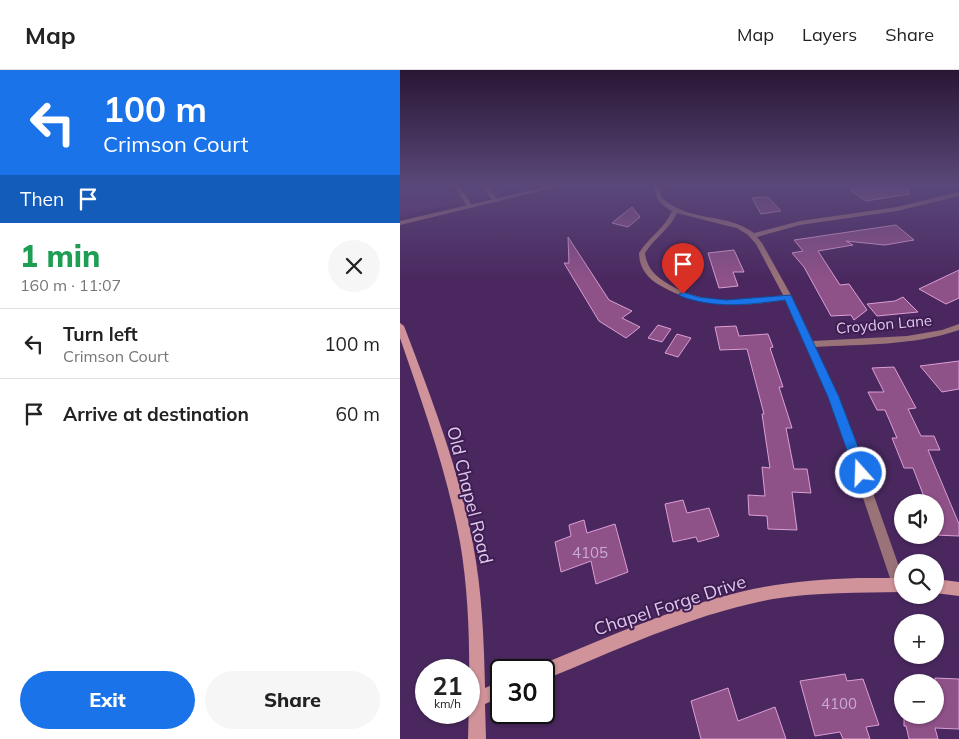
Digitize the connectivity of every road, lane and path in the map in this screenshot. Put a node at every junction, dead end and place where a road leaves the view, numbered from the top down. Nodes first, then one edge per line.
1 (425, 217) edge
2 (672, 217) edge
3 (699, 217) edge
4 (840, 217) edge
5 (400, 223) edge
6 (755, 235) junction
7 (788, 297) junction
8 (400, 326) edge
9 (959, 327) edge
10 (810, 344) junction
11 (894, 565) edge
12 (894, 585) edge
13 (944, 587) edge
14 (959, 589) edge
15 (476, 659) edge
16 (555, 667) edge
17 (477, 724) edge
18 (477, 739) edge

1 - 5 street
2 - 7 street
3 - 6 street
4 - 6 street
6 - 7 street
7 - 10 street
8 - 15 street, Old Chapel Road
9 - 10 street, Croydon Lane
10 - 11 street
12 - 16 street, Chapel Forge Drive
13 - 14 street
17 - 18 street, Old Chapel Road

